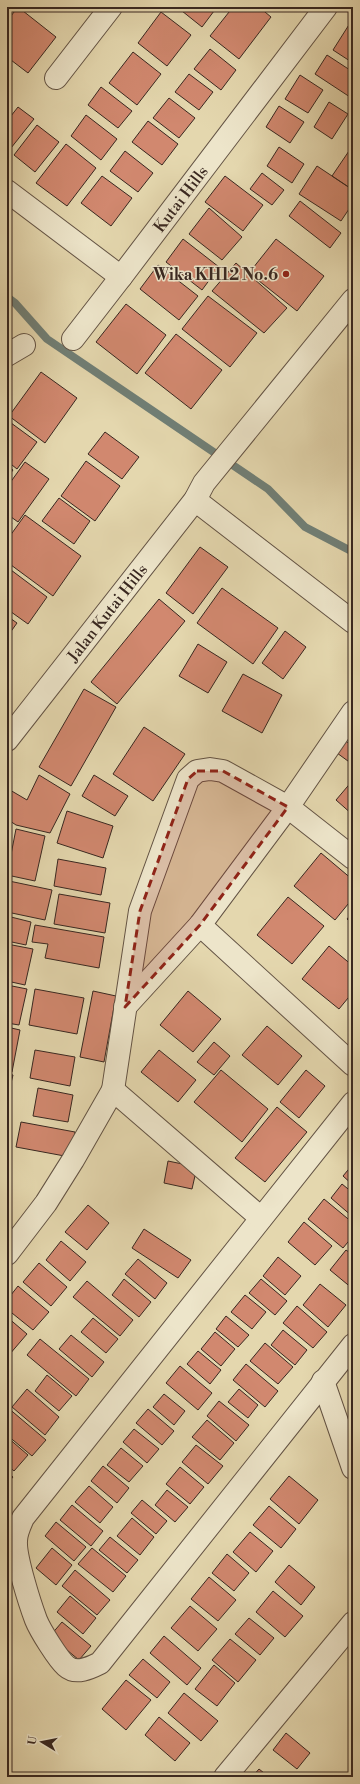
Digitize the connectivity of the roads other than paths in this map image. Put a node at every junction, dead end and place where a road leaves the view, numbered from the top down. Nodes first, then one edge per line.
1 (326, 7) edge
2 (101, 10) edge
3 (56, 78) dead end
4 (7, 191) edge
5 (121, 277) junction
6 (353, 300) edge
7 (73, 339) dead end
8 (199, 492) junction
9 (353, 622) edge
10 (353, 712) edge
11 (7, 740) edge
12 (288, 807) junction
13 (353, 858) edge
14 (200, 926) junction
15 (125, 1007) junction
16 (353, 1065) edge
17 (113, 1090) junction
18 (353, 1103) edge
19 (261, 1218) junction
20 (7, 1254) edge
21 (353, 1345) edge
22 (323, 1381) junction
23 (353, 1468) edge
24 (353, 1623) edge
25 (225, 1777) edge

1 - 5 street, Kutai Hills
2 - 3 street
4 - 5 street
5 - 7 street, Kutai Hills
6 - 8 street, Jalan Kutai Hills
8 - 9 street
8 - 11 street, Jalan Kutai Hills
10 - 12 street
12 - 13 street
12 - 14 street
12 - 15 street
14 - 15 street
14 - 16 street
15 - 17 street
17 - 19 street
17 - 20 street
18 - 19 street
19 - 22 street
21 - 22 street
22 - 23 street
24 - 25 street

